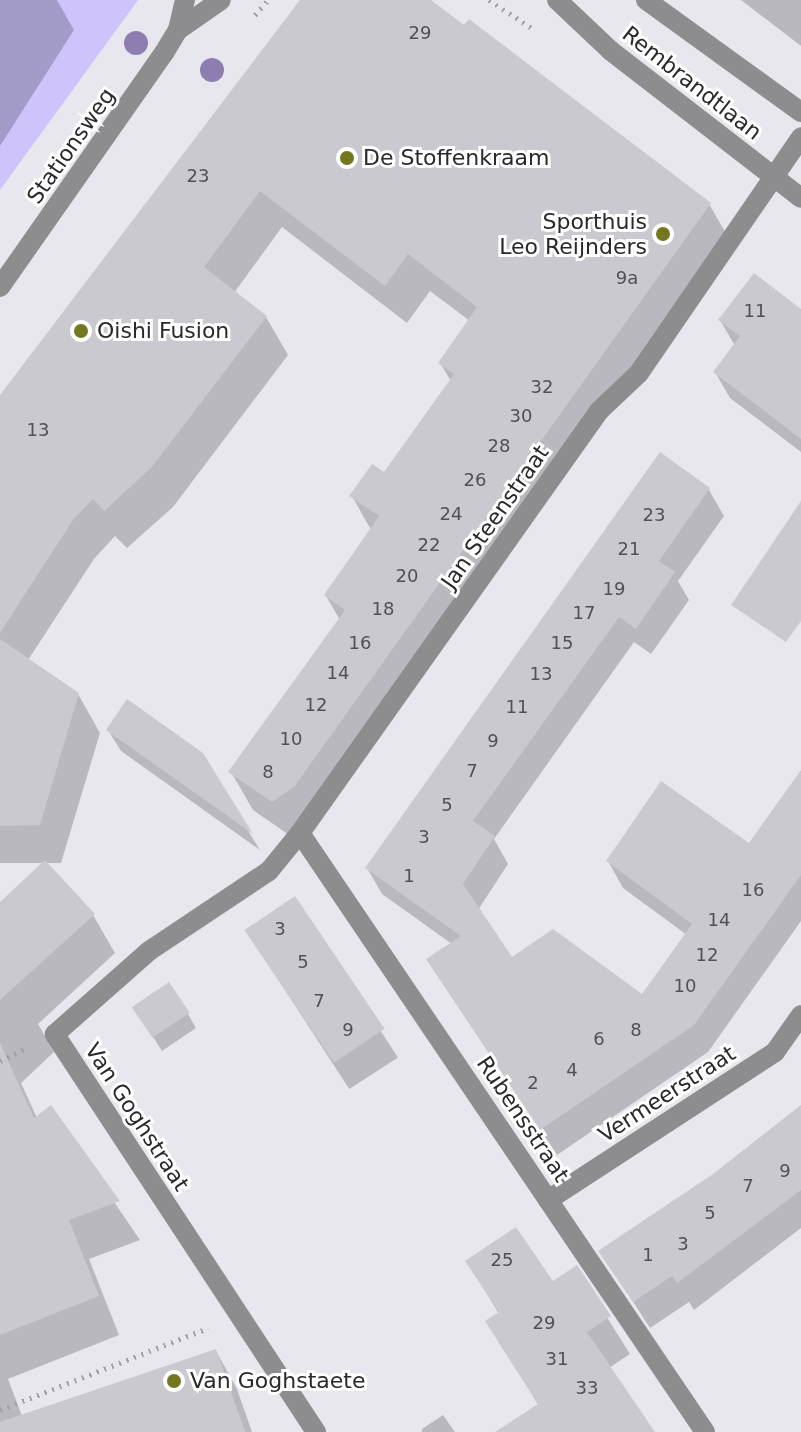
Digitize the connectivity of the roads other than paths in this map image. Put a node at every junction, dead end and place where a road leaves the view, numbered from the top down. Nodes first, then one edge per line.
1 (185, 0) edge
2 (221, 0) edge
3 (557, 0) edge
4 (646, 0) edge
5 (178, 30) junction
6 (801, 112) edge
7 (801, 137) edge
8 (770, 175) junction
9 (801, 198) edge
10 (0, 287) edge
11 (300, 833) junction
12 (214, 911) joint
13 (801, 1015) edge
14 (548, 1200) junction
15 (316, 1432) edge
16 (705, 1432) edge

1 - 5 street, Stationsweg
2 - 5 street, Stationsweg
3 - 8 street, Rembrandtlaan
4 - 6 street, Rembrandtlaan
5 - 10 street, Stationsweg
7 - 8 street, Jan Steenstraat
8 - 9 street, Rembrandtlaan
8 - 11 street, Jan Steenstraat
11 - 12 street, Jan Steenstraat
11 - 14 street, Rubensstraat
12 - 15 street, Van Goghstraat
13 - 14 street, Vermeerstraat
14 - 16 street, Rubensstraat

